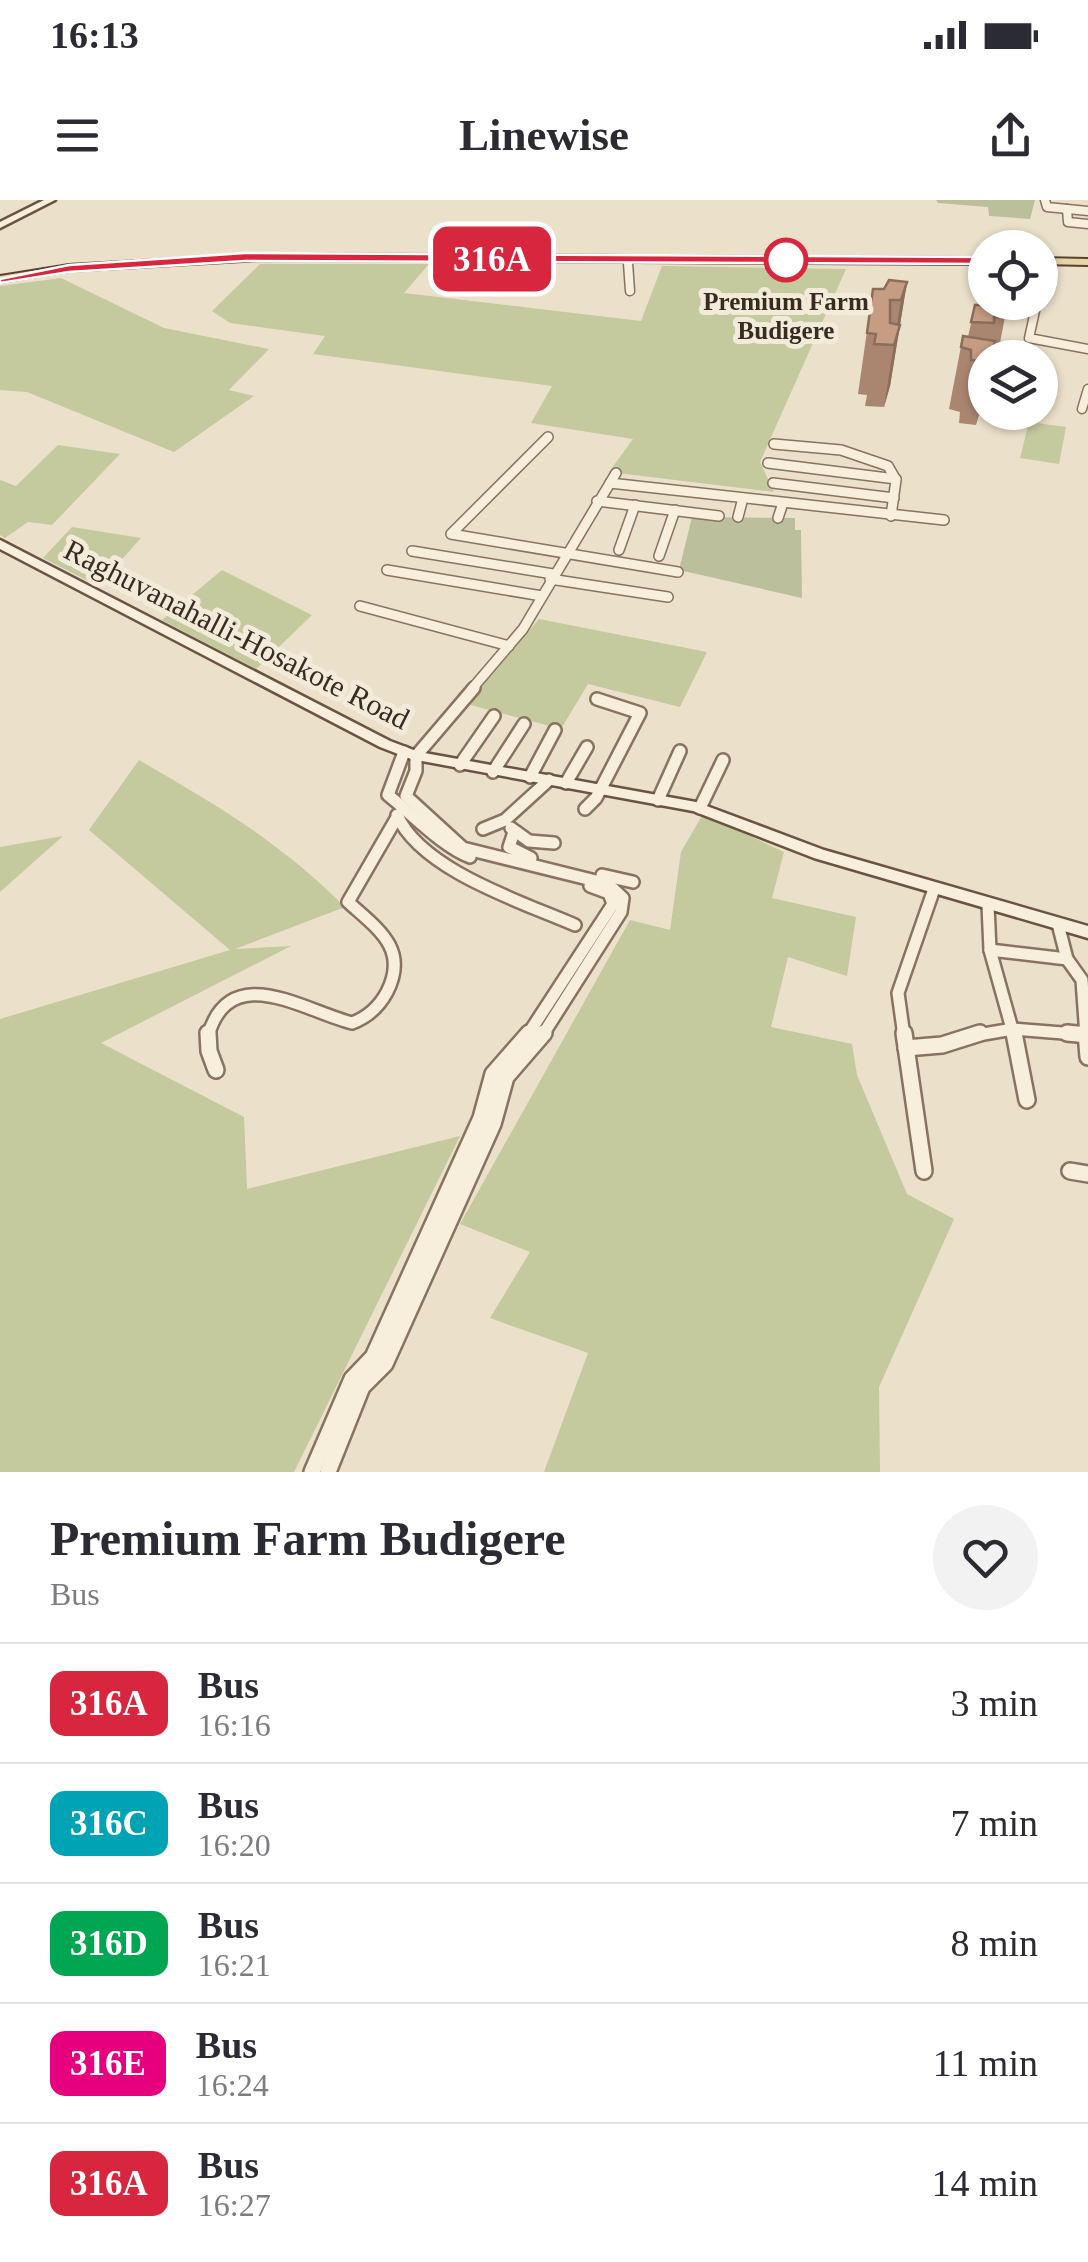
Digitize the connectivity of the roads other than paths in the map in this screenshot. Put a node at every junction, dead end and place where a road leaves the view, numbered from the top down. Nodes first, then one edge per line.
1 (51, 200) edge
2 (1045, 200) edge
3 (1066, 209) junction
4 (1088, 211) edge
5 (1088, 224) edge
6 (0, 225) edge
7 (653, 261) junction
8 (628, 262) junction
9 (968, 263) edge
10 (1058, 263) edge
11 (1088, 264) edge
12 (0, 281) edge
13 (630, 291) dead end
14 (1033, 320) edge
15 (1088, 349) edge
16 (1088, 389) edge
17 (1082, 410) dead end
18 (548, 437) dead end
19 (774, 444) dead end
20 (768, 462) dead end
21 (616, 473) dead end
22 (896, 479) junction
23 (610, 483) junction
24 (773, 483) dead end
25 (743, 498) junction
26 (894, 498) junction
27 (597, 501) junction
28 (783, 503) junction
29 (635, 506) junction
30 (675, 510) junction
31 (718, 516) dead end
32 (891, 516) junction
33 (738, 518) dead end
34 (778, 518) dead end
35 (944, 520) dead end
36 (0, 544) edge
37 (618, 550) dead end
38 (412, 551) dead end
39 (564, 554) junction
40 (660, 556) dead end
41 (387, 570) dead end
42 (678, 572) dead end
43 (552, 576) junction
44 (542, 596) junction
45 (668, 597) dead end
46 (360, 606) dead end
47 (509, 646) junction
48 (597, 700) dead end
49 (494, 716) dead end
50 (524, 724) dead end
51 (556, 730) dead end
52 (587, 748) dead end
53 (680, 751) dead end
54 (410, 754) junction
55 (722, 760) dead end
56 (460, 765) junction
57 (492, 772) junction
58 (530, 777) junction
59 (549, 780) junction
60 (566, 783) junction
61 (600, 789) junction
62 (658, 800) junction
63 (402, 808) junction
64 (700, 808) junction
65 (586, 809) dead end
66 (505, 820) junction
67 (483, 829) dead end
68 (514, 832) junction
69 (554, 842) dead end
70 (633, 882) dead end
71 (934, 889) junction
72 (988, 905) junction
73 (575, 924) dead end
74 (1058, 924) junction
75 (1088, 931) edge
76 (990, 950) junction
77 (1067, 959) junction
78 (1013, 1030) junction
79 (1087, 1035) edge
80 (906, 1048) junction
81 (1088, 1057) edge
82 (216, 1070) dead end
83 (1027, 1100) dead end
84 (924, 1171) dead end
85 (1070, 1171) dead end
86 (1088, 1174) edge
87 (431, 1245) junction
88 (312, 1472) edge
89 (328, 1472) edge

1 - 6 main road
2 - 3 street
3 - 4 street
3 - 5 street
7 - 8 main road
7 - 9 main road
7 - 12 main road
8 - 12 main road
8 - 13 street
10 - 11 main road
14 - 15 street
16 - 17 street
18 - 39 street
19 - 22 street
20 - 22 street
21 - 23 street
22 - 26 street
23 - 25 street
23 - 27 street
24 - 26 street
25 - 28 street
25 - 33 street
26 - 32 street
27 - 29 street
27 - 39 street
28 - 32 street
28 - 34 street
29 - 30 street
29 - 37 street
30 - 31 street
30 - 40 street
32 - 35 street
36 - 54 main road, Raghuvanahalli-Hosakote Road
38 - 43 street
39 - 42 street
39 - 43 street
41 - 44 street
43 - 44 street
43 - 45 street
44 - 47 street
46 - 47 street
47 - 54 street
48 - 61 street
49 - 56 street
50 - 57 street
51 - 58 street
52 - 60 street
53 - 62 street
54 - 56 main road, Raghuvanahalli-Hosakote Road
54 - 63 street
55 - 64 street
56 - 57 main road, Raghuvanahalli-Hosakote Road
57 - 58 main road, Raghuvanahalli-Hosakote Road
58 - 59 main road, Raghuvanahalli-Hosakote Road
59 - 60 main road, Raghuvanahalli-Hosakote Road
59 - 66 street
60 - 61 main road, Raghuvanahalli-Hosakote Road
61 - 62 main road, Raghuvanahalli-Hosakote Road
61 - 65 street
62 - 64 main road, Raghuvanahalli-Hosakote Road
63 - 73 street
63 - 82 street
63 - 87 street
64 - 71 main road, Raghuvanahalli-Hosakote Road
66 - 67 street
66 - 68 street
68 - 69 street
68 - 70 street
71 - 72 main road, Raghuvanahalli-Hosakote Road
71 - 80 street
72 - 74 main road, Raghuvanahalli-Hosakote Road
72 - 76 street
74 - 75 main road, Raghuvanahalli-Hosakote Road
74 - 77 street
76 - 77 street
76 - 78 street
77 - 79 street
78 - 79 street
78 - 80 street
78 - 83 street
79 - 81 street
80 - 84 street
85 - 86 street
87 - 88 street
87 - 89 street

